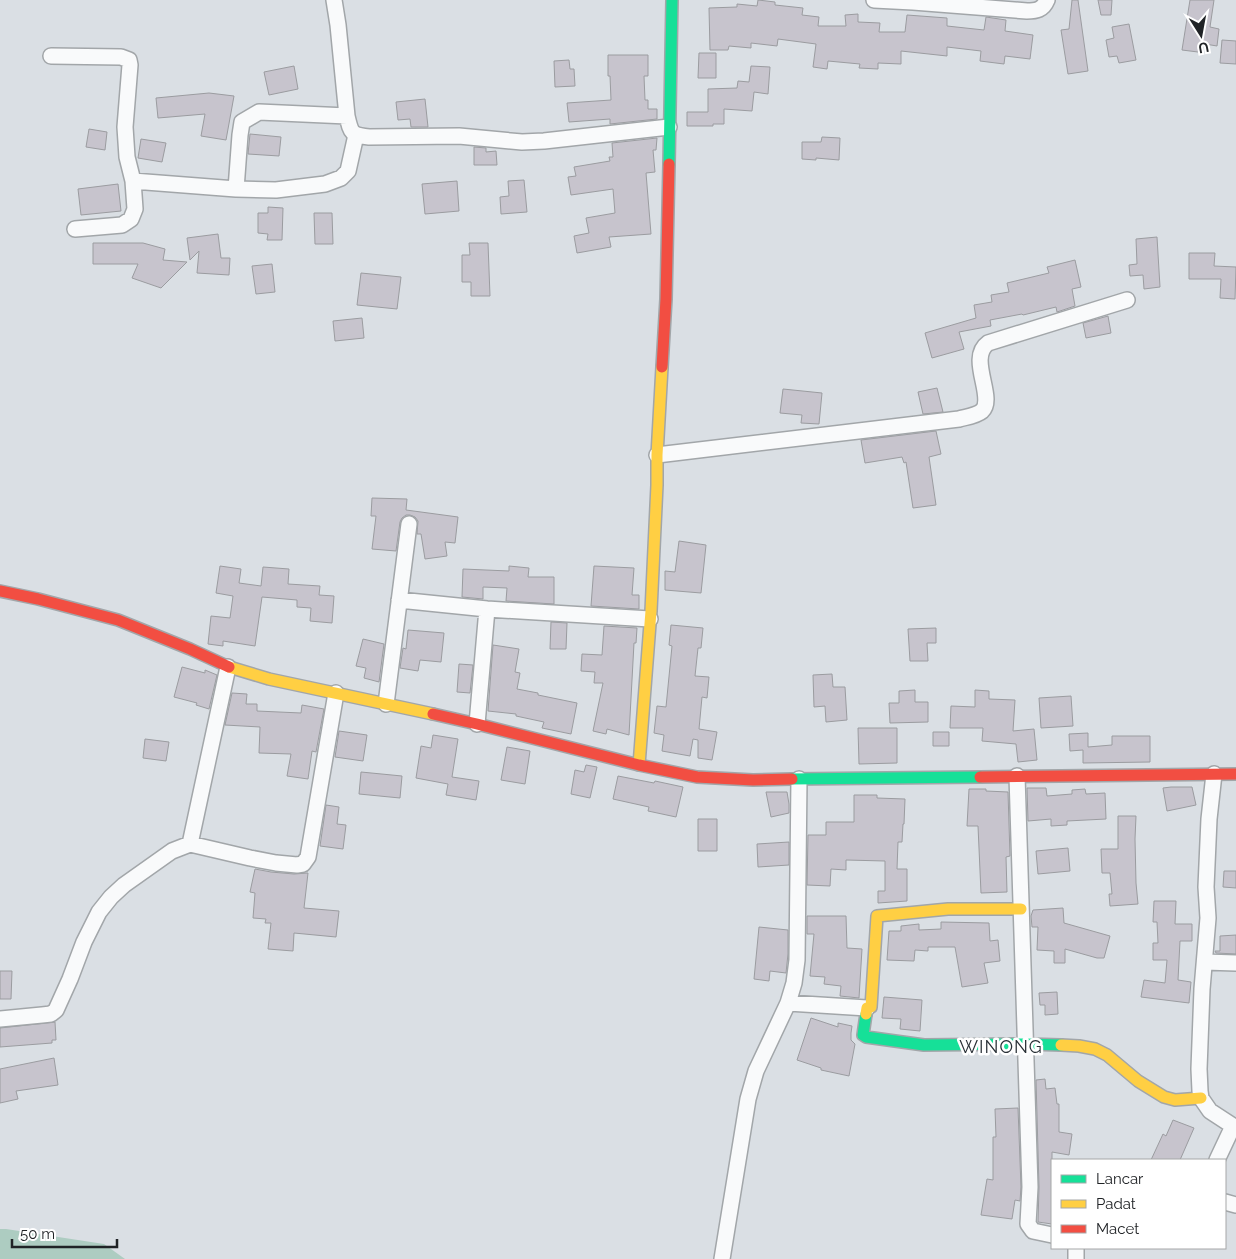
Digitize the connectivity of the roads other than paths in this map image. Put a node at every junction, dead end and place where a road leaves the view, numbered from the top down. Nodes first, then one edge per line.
1 (334, 0) edge
2 (672, 0) edge
3 (874, 0) edge
4 (1047, 0) edge
5 (50, 56) dead end
6 (347, 116) junction
7 (669, 127) junction
8 (356, 135) junction
9 (133, 181) junction
10 (236, 189) junction
11 (75, 229) dead end
12 (1127, 300) dead end
13 (658, 455) junction
14 (409, 524) dead end
15 (0, 591) edge
16 (399, 600) junction
17 (487, 608) junction
18 (650, 619) junction
19 (228, 667) junction
20 (336, 693) junction
21 (386, 704) junction
22 (477, 724) junction
23 (639, 765) junction
24 (1214, 774) junction
25 (1236, 774) edge
26 (1017, 776) junction
27 (799, 779) junction
28 (190, 844) junction
29 (1021, 909) junction
30 (1205, 962) junction
31 (1236, 963) edge
32 (788, 1003) junction
33 (867, 1008) junction
34 (0, 1019) edge
35 (1026, 1044) junction
36 (1201, 1098) junction
37 (1235, 1127) edge
38 (1218, 1159) edge
39 (1051, 1234) edge
40 (722, 1259) edge

1 - 6 street
2 - 7 street
3 - 4 street
5 - 9 street
6 - 8 street
6 - 10 street
7 - 8 street
7 - 13 street
8 - 10 street
9 - 10 street
9 - 11 street
12 - 13 street
13 - 18 street
14 - 16 street
15 - 19 street
16 - 17 street
16 - 21 street
17 - 18 street
17 - 22 street
18 - 23 street
19 - 20 street
19 - 28 street
20 - 21 street
20 - 28 street
21 - 22 street
22 - 23 street
23 - 27 street
24 - 25 street
24 - 26 street
24 - 30 street
26 - 27 street
26 - 29 street
27 - 32 street
28 - 34 street
29 - 33 street
29 - 35 street
30 - 31 street
30 - 36 street
32 - 33 street
32 - 40 street
33 - 35 street
35 - 36 street
35 - 39 street
36 - 37 street
37 - 38 street

